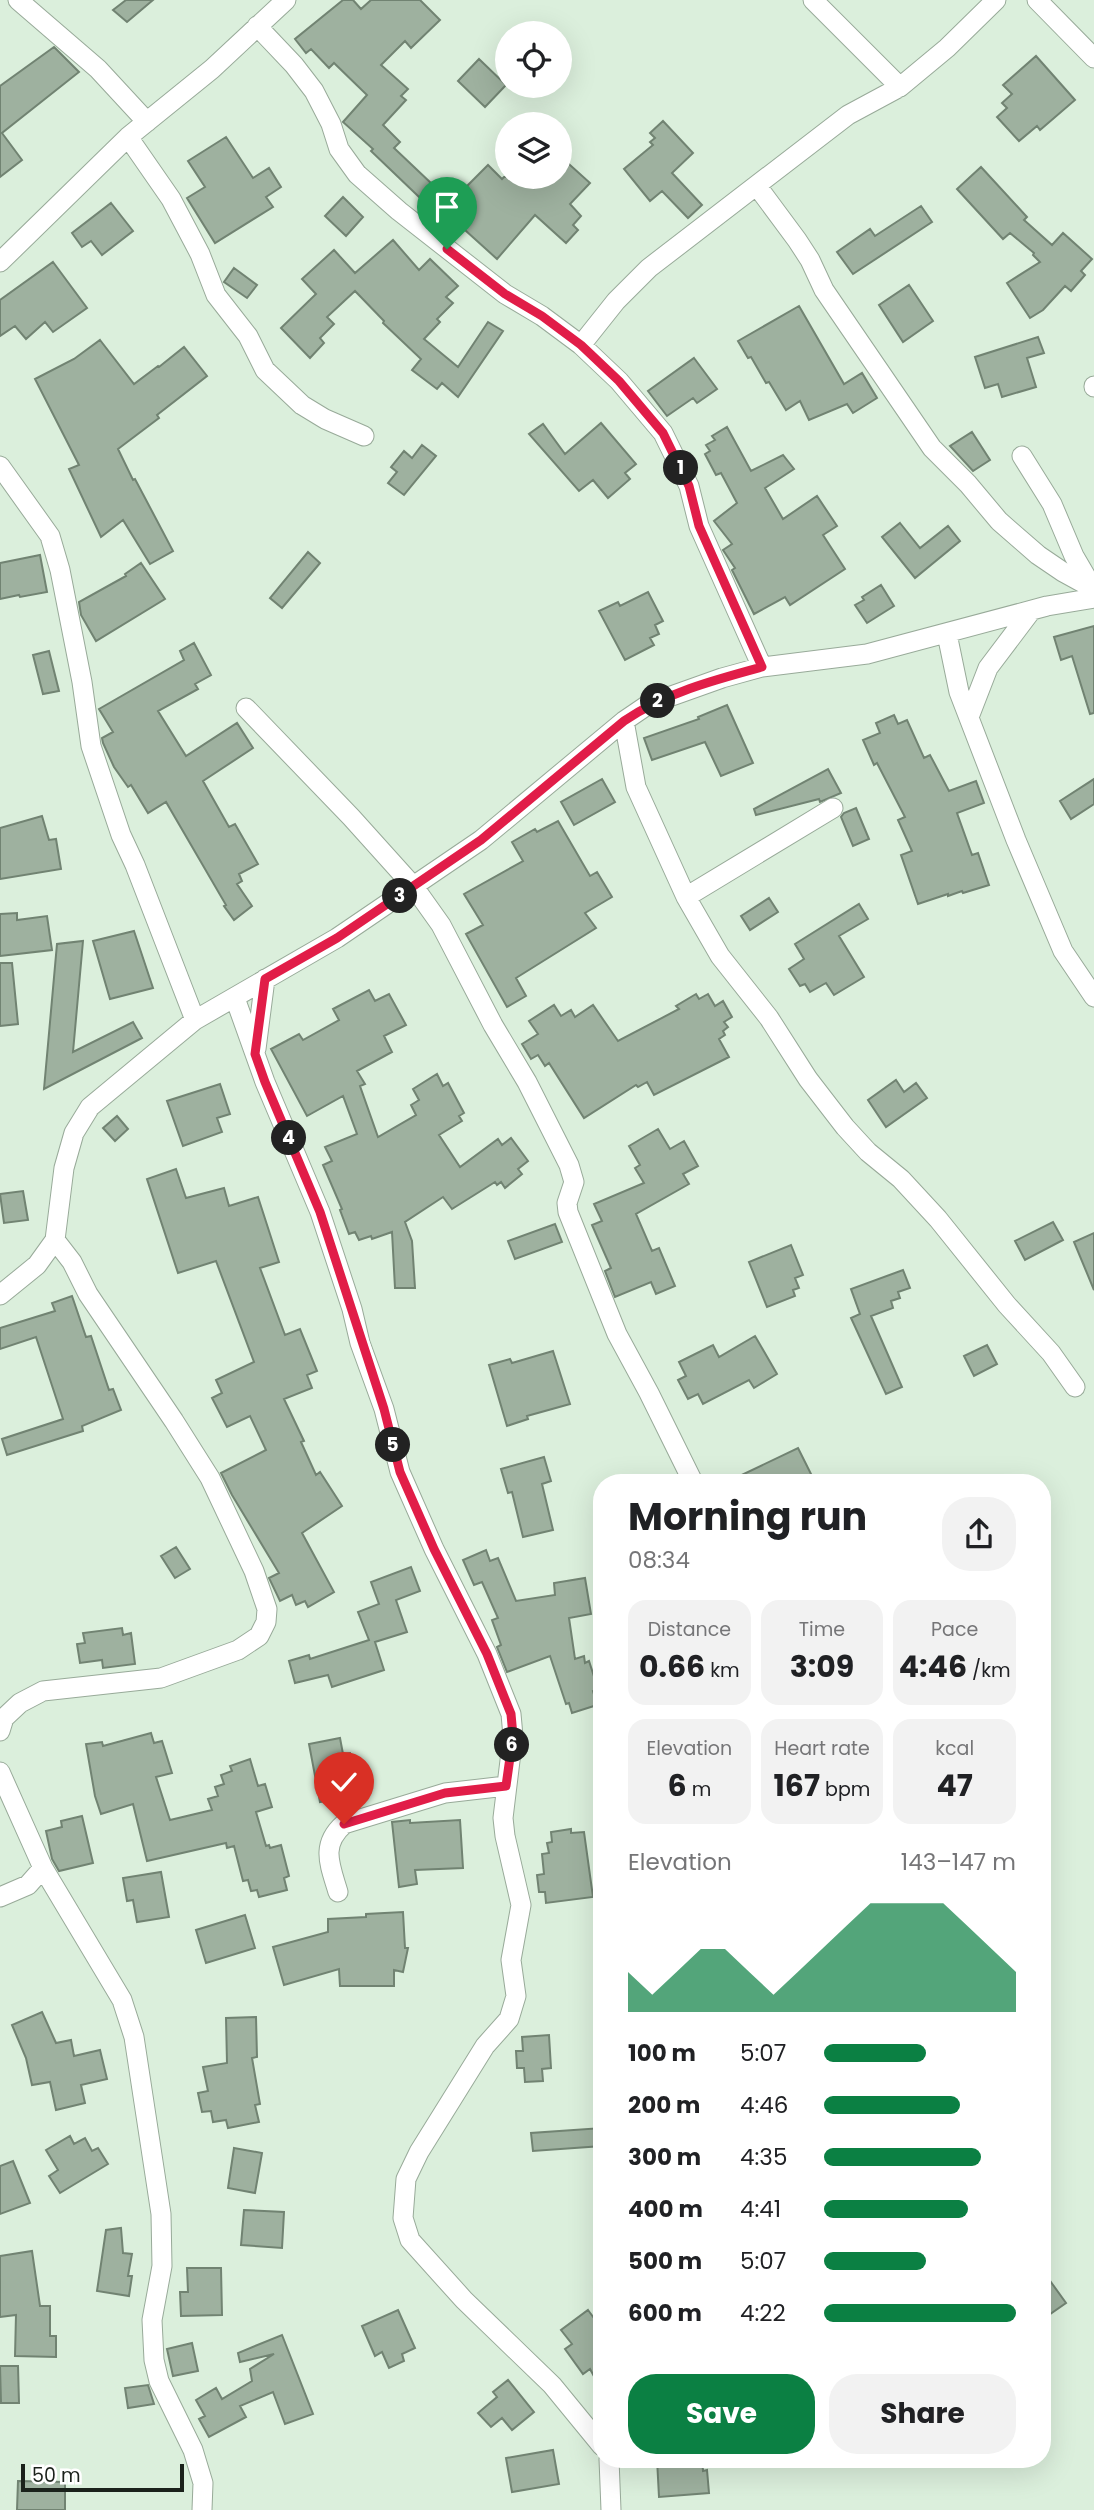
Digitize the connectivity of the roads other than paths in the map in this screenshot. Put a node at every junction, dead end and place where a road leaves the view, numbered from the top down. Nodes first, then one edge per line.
1 (18, 0) edge
2 (286, 0) edge
3 (814, 0) edge
4 (996, 0) edge
5 (1037, 0) edge
6 (257, 26) junction
7 (1094, 58) edge
8 (900, 88) junction
9 (147, 122) junction
10 (128, 137) junction
11 (757, 186) junction
12 (0, 262) edge
13 (581, 345) junction
14 (364, 436) dead end
15 (1022, 456) dead end
16 (0, 466) edge
17 (1094, 592) edge
18 (1031, 611) junction
19 (947, 634) junction
20 (762, 667) junction
21 (246, 708) dead end
22 (969, 717) junction
23 (624, 721) junction
24 (833, 808) dead end
25 (414, 887) junction
26 (687, 897) junction
27 (265, 979) junction
28 (1094, 997) edge
29 (235, 998) junction
30 (195, 1020) junction
31 (255, 1054) junction
32 (55, 1240) junction
33 (0, 1295) edge
34 (1075, 1387) dead end
35 (689, 1474) edge
36 (0, 1731) edge
37 (0, 1772) edge
38 (506, 1786) junction
39 (43, 1868) junction
40 (338, 1892) dead end
41 (0, 1897) edge
42 (593, 2434) edge
43 (609, 2468) edge
44 (202, 2510) edge
45 (611, 2510) edge

1 - 9 street
2 - 6 street
3 - 8 street
4 - 8 street
5 - 7 street
6 - 9 street
6 - 13 street
8 - 11 street
9 - 10 street
10 - 12 street
10 - 14 street
11 - 13 street
11 - 17 street
13 - 20 street
15 - 17 street
16 - 30 street
17 - 18 street
18 - 19 street
18 - 22 street
19 - 20 street
19 - 22 street
20 - 23 street
21 - 25 street
22 - 28 street
23 - 25 street
23 - 26 street
24 - 26 street
25 - 27 street
25 - 35 street
26 - 34 street
27 - 29 street
27 - 31 street
29 - 30 street
29 - 31 street
30 - 32 street
31 - 38 street
32 - 33 street
32 - 36 street
37 - 39 street
38 - 40 street
38 - 42 street
39 - 41 street
39 - 44 street
43 - 45 street

